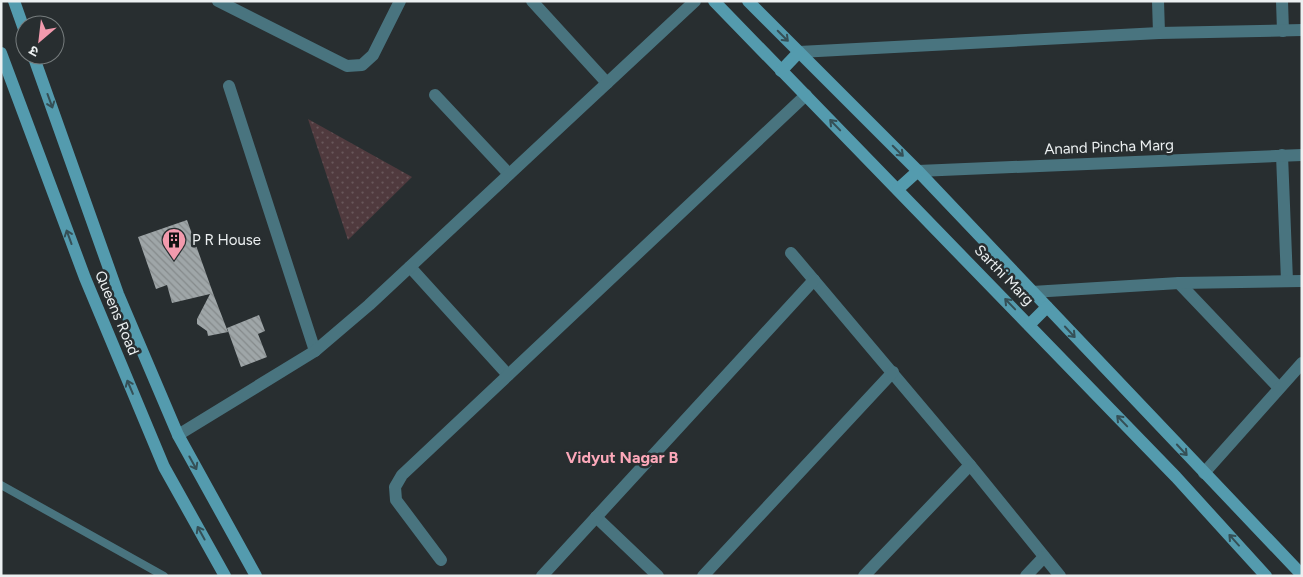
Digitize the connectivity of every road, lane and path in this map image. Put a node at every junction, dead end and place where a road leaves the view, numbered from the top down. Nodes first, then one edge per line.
1 (14, 1) edge
2 (218, 1) edge
3 (400, 1) edge
4 (532, 1) edge
5 (695, 1) edge
6 (714, 1) edge
7 (748, 1) edge
8 (1158, 1) edge
9 (1282, 1) edge
10 (19, 15) edge
11 (1302, 30) edge
12 (1283, 31) junction
13 (1159, 33) junction
14 (799, 52) junction
15 (1, 53) edge
16 (37, 65) edge
17 (781, 71) junction
18 (607, 83) junction
19 (229, 86) dead end
20 (435, 95) dead end
21 (806, 95) junction
22 (1302, 154) edge
23 (1282, 155) junction
24 (918, 171) junction
25 (509, 174) junction
26 (898, 189) junction
27 (791, 253) dead end
28 (410, 267) junction
29 (814, 280) junction
30 (1302, 280) edge
31 (1287, 281) junction
32 (1179, 283) junction
33 (1032, 292) junction
34 (1047, 307) junction
35 (1029, 325) junction
36 (315, 351) junction
37 (1302, 364) edge
38 (893, 372) junction
39 (508, 376) junction
40 (1279, 388) junction
41 (178, 435) junction
42 (970, 465) junction
43 (1204, 473) junction
44 (1, 485) edge
45 (596, 517) junction
46 (1044, 556) junction
47 (441, 560) dead end
48 (251, 574) edge
49 (1302, 575) edge
50 (164, 576) edge
51 (225, 576) edge
52 (542, 576) edge
53 (658, 576) edge
54 (703, 576) edge
55 (864, 576) edge
56 (1026, 576) edge
57 (1060, 576) edge
58 (1266, 576) edge

1 - 10 street
2 - 3 street
4 - 18 street
5 - 18 street
6 - 17 street, Sarthi Marg
7 -> 14 street
8 - 13 street
9 - 12 street
11 - 12 street
12 - 13 street
13 - 14 street
14 - 17 street
14 -> 24 street
51 -> 15 street, Queens Road
16 -> 41 street, Queens Road
17 - 21 street, Sarthi Marg
18 - 25 street
19 - 36 street
20 - 25 street
26 -> 21 street, Sarthi Marg
21 - 39 street
22 - 23 street, Anand Pincha Marg
23 - 24 street, Anand Pincha Marg
23 - 31 street
24 - 26 street
24 - 33 street
25 - 28 street
35 -> 26 street, Sarthi Marg
27 - 29 street
28 - 36 street
28 - 39 street
29 - 38 street
29 - 45 street
30 - 31 street
31 - 32 street
32 - 33 street
32 - 40 street
33 - 34 street
34 - 35 street
34 -> 43 street
58 -> 35 street, Sarthi Marg
36 - 41 street
37 - 40 street
38 - 42 street
38 - 54 street
39 - 47 street
40 - 43 street
41 -> 48 street, Queens Road
42 - 46 street
42 - 55 street
43 - 49 street
44 - 50 lane
45 - 52 street
45 - 53 street
46 - 56 street
46 - 57 street

